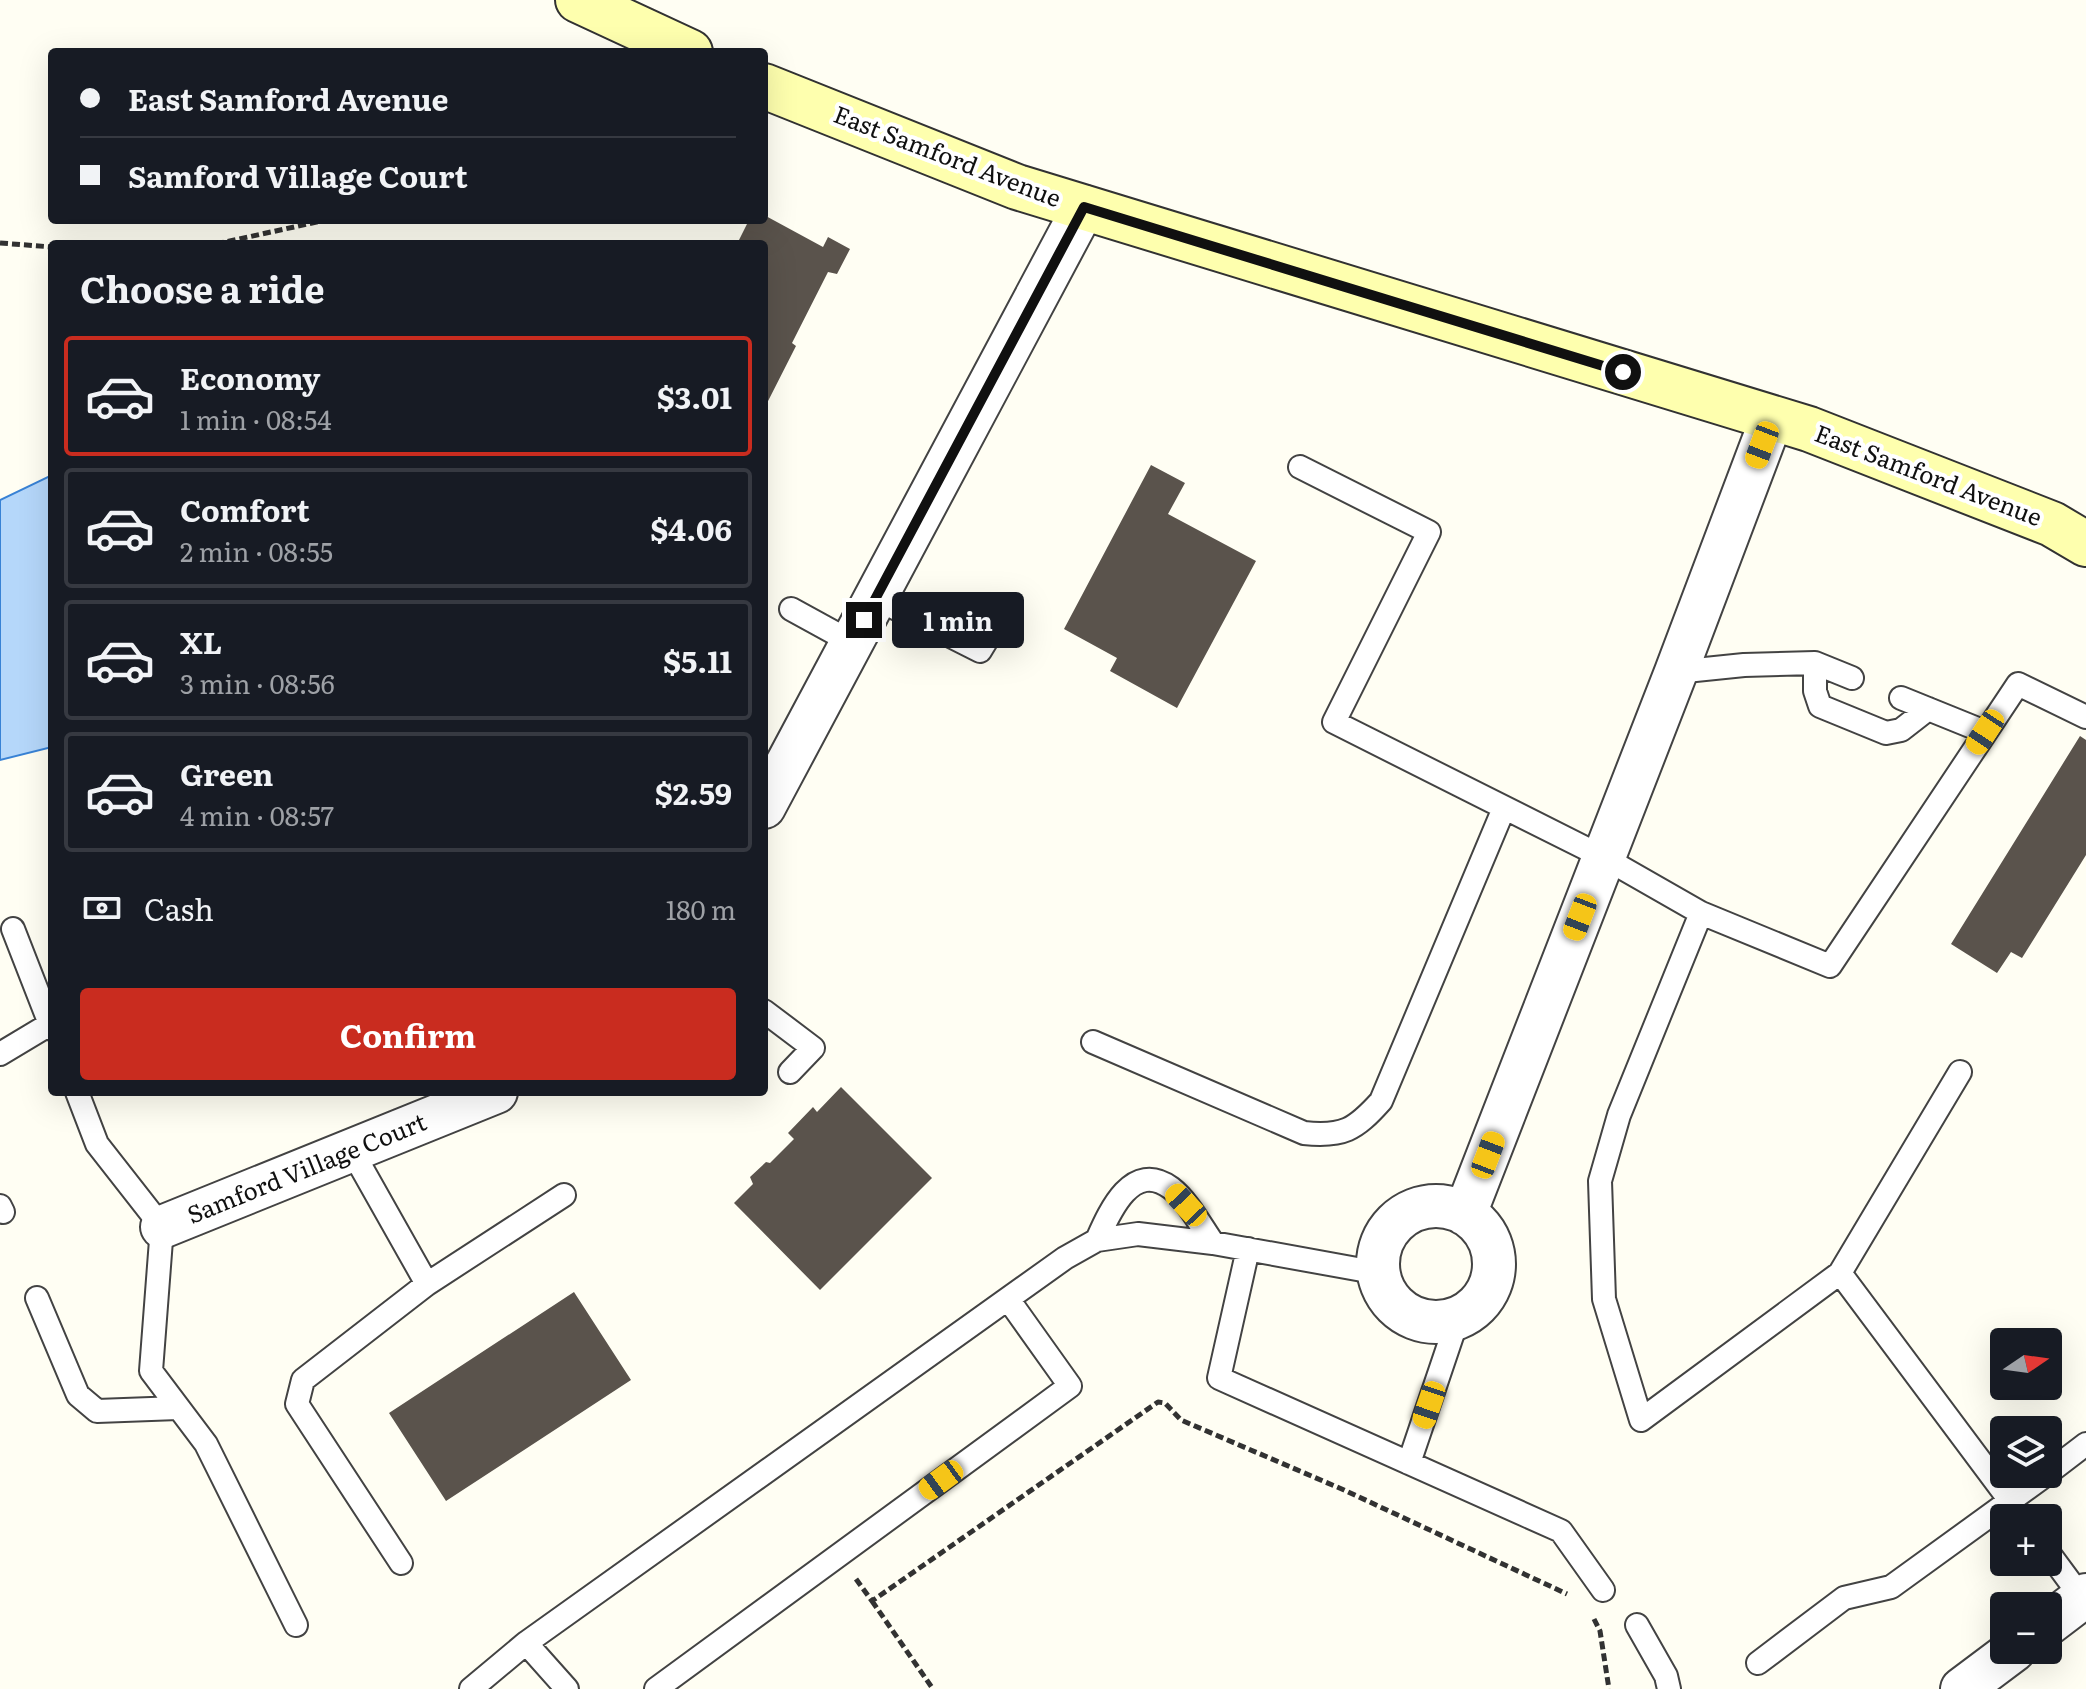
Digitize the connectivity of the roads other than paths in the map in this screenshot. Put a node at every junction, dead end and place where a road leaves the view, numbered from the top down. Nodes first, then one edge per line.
1 (578, 0) edge
2 (681, 48) edge
3 (768, 88) edge
4 (1084, 207) junction
5 (1772, 418) junction
6 (1300, 467) dead end
7 (2086, 544) edge
8 (875, 598) junction
9 (791, 609) dead end
10 (997, 623) dead end
11 (853, 643) junction
12 (1815, 663) junction
13 (1676, 672) junction
14 (1852, 678) dead end
15 (1901, 698) dead end
16 (1928, 709) junction
17 (2086, 717) edge
18 (1985, 732) junction
19 (768, 800) edge
20 (1504, 808) junction
21 (1603, 857) junction
22 (1701, 913) junction
23 (13, 929) dead end
24 (768, 1014) edge
25 (48, 1019) edge
26 (48, 1029) edge
27 (1093, 1042) dead end
28 (0, 1054) edge
29 (790, 1072) dead end
30 (1960, 1072) dead end
31 (79, 1096) edge
32 (486, 1096) edge
33 (352, 1151) junction
34 (564, 1195) dead end
35 (1465, 1214) junction
36 (162, 1227) junction
37 (1097, 1240) junction
38 (1213, 1243) junction
39 (1248, 1249) junction
40 (1379, 1273) junction
41 (1840, 1273) junction
42 (427, 1284) junction
43 (37, 1298) dead end
44 (1008, 1299) junction
45 (1458, 1318) junction
46 (178, 1408) junction
47 (2086, 1444) edge
48 (1409, 1463) junction
49 (2062, 1463) edge
50 (2036, 1488) edge
51 (2013, 1504) edge
52 (2022, 1504) edge
53 (1990, 1526) edge
54 (401, 1563) dead end
55 (2062, 1570) edge
56 (1603, 1590) dead end
57 (2084, 1597) edge
58 (2062, 1614) edge
59 (296, 1625) dead end
60 (1637, 1625) dead end
61 (526, 1643) junction
62 (1758, 1663) dead end
63 (1995, 1664) edge
64 (471, 1689) edge
65 (567, 1689) edge
66 (656, 1689) edge
67 (1669, 1689) edge
68 (1962, 1689) edge

1 - 2 street
3 - 4 street, East Samford Avenue
4 - 5 street, East Samford Avenue
4 - 8 street
5 - 7 street, East Samford Avenue
5 - 13 street
6 - 20 lane
8 - 10 lane
8 - 11 street
9 - 11 lane
11 - 19 street
12 - 13 lane
12 - 14 lane
12 - 16 lane
13 - 21 street
15 - 16 lane
16 - 18 lane
17 - 18 lane
18 - 22 lane
20 - 21 lane
20 - 27 lane
21 - 22 lane
21 - 35 street
22 - 41 lane
23 - 25 lane
24 - 29 lane
26 - 28 lane
30 - 41 lane
31 - 36 lane
32 - 33 street, Samford Village Court
33 - 36 street, Samford Village Court
33 - 42 lane
34 - 42 lane
35 - 40 street
35 - 45 street
36 - 46 lane
37 - 38 lane
37 - 38 lane
37 - 44 lane
38 - 39 lane
39 - 40 lane
39 - 48 lane
40 - 45 street
41 - 51 lane
42 - 54 lane
43 - 46 lane
44 - 61 lane
44 - 66 lane
45 - 48 lane
46 - 59 lane
47 - 49 lane
48 - 56 lane
50 - 52 lane
53 - 62 lane
55 - 57 lane
57 - 58 street
60 - 67 lane
61 - 64 lane
61 - 65 lane
63 - 68 street

